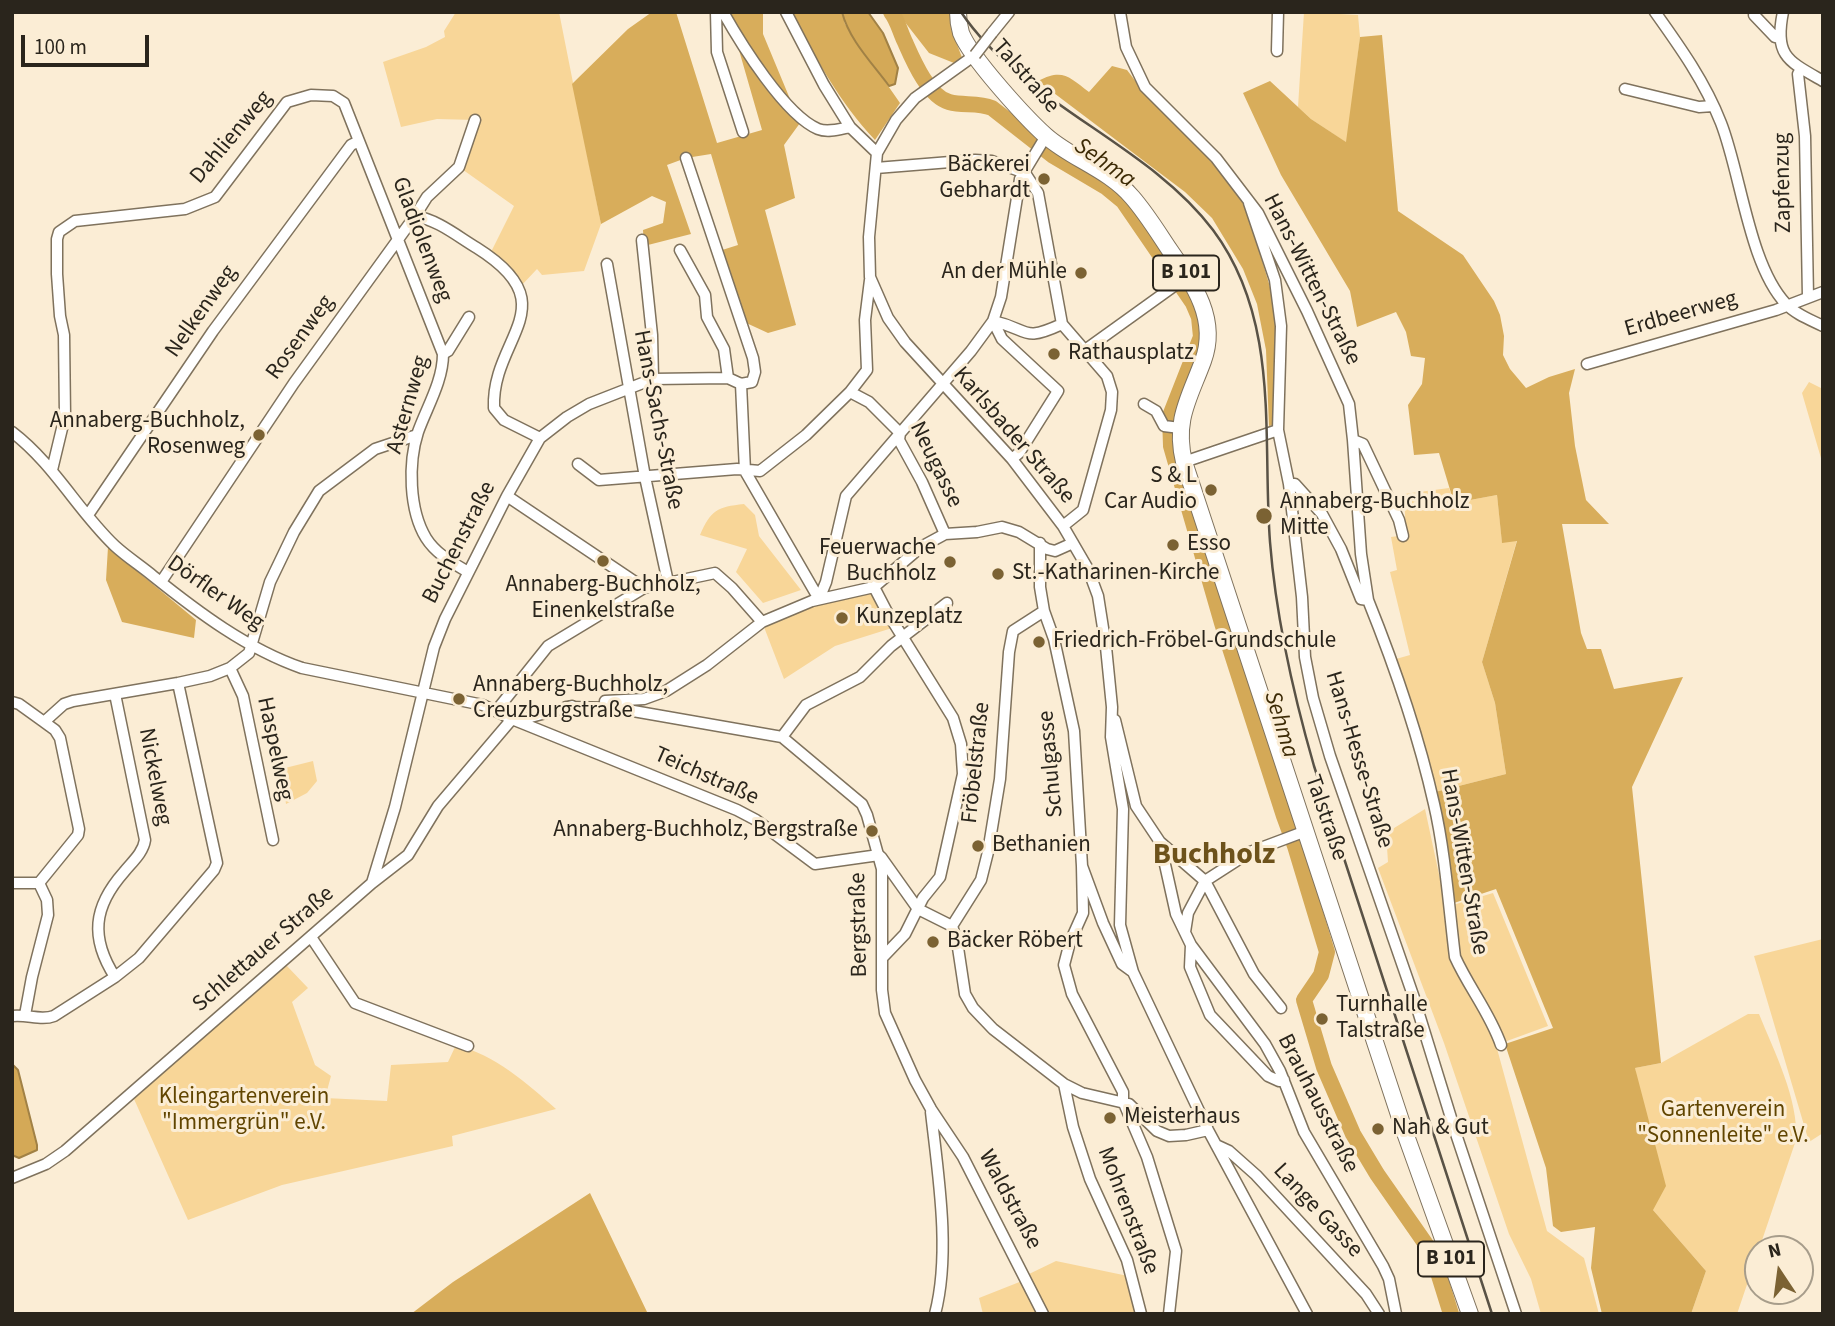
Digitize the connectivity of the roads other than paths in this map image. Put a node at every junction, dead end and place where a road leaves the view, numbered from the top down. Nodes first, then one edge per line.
1 (716, 12) edge
2 (723, 12) edge
3 (786, 12) edge
4 (958, 12) edge
5 (1009, 12) edge
6 (1120, 12) edge
7 (1278, 12) edge
8 (1655, 12) edge
9 (1783, 12) edge
10 (1754, 15) dead end
11 (1779, 38) junction
12 (1278, 51) dead end
13 (975, 55) junction
14 (1801, 69) junction
15 (1823, 81) edge
16 (1625, 89) dead end
17 (1713, 106) junction
18 (475, 120) dead end
19 (850, 127) junction
20 (743, 132) dead end
21 (1045, 139) junction
22 (359, 141) junction
23 (877, 153) junction
24 (686, 158) dead end
25 (876, 168) junction
26 (1025, 173) junction
27 (1249, 202) junction
28 (415, 216) junction
29 (399, 238) junction
30 (642, 240) dead end
31 (680, 250) dead end
32 (607, 264) dead end
33 (870, 277) junction
34 (1185, 277) junction
35 (1823, 292) edge
36 (1808, 297) junction
37 (1787, 306) junction
38 (469, 317) dead end
39 (993, 321) junction
40 (1062, 324) junction
41 (1823, 326) edge
42 (1085, 350) junction
43 (443, 354) junction
44 (1587, 364) dead end
45 (728, 378) junction
46 (653, 379) junction
47 (741, 384) junction
48 (942, 385) junction
49 (629, 386) junction
50 (850, 392) junction
51 (1144, 404) dead end
52 (1173, 427) junction
53 (1278, 430) junction
54 (12, 432) edge
55 (900, 433) junction
56 (417, 435) junction
57 (540, 438) junction
58 (1353, 440) junction
59 (1012, 458) junction
60 (1184, 462) junction
61 (578, 464) dead end
62 (52, 470) junction
63 (745, 471) junction
64 (645, 477) junction
65 (1289, 484) junction
66 (507, 496) junction
67 (88, 515) junction
68 (1063, 526) junction
69 (945, 534) junction
70 (1403, 536) dead end
71 (1040, 543) junction
72 (1073, 543) junction
73 (468, 572) junction
74 (161, 582) junction
75 (668, 582) junction
76 (874, 587) junction
77 (644, 588) junction
78 (819, 599) junction
79 (1368, 600) junction
80 (947, 603) dead end
81 (1044, 611) junction
82 (762, 622) junction
83 (903, 637) junction
84 (251, 645) junction
85 (230, 668) junction
86 (178, 683) junction
87 (423, 692) junction
88 (115, 694) junction
89 (12, 702) edge
90 (566, 707) junction
91 (1112, 707) junction
92 (496, 711) junction
93 (517, 721) junction
94 (44, 722) junction
95 (782, 737) junction
96 (1303, 832) junction
97 (273, 840) dead end
98 (1160, 842) junction
99 (879, 855) junction
100 (1082, 866) junction
101 (1205, 881) junction
102 (12, 883) edge
103 (40, 883) junction
104 (372, 883) junction
105 (918, 909) junction
106 (952, 926) junction
107 (1185, 932) junction
108 (311, 937) junction
109 (1191, 945) junction
110 (883, 957) junction
111 (1133, 972) junction
112 (115, 977) junction
113 (1281, 1008) dead end
114 (26, 1015) junction
115 (12, 1016) edge
116 (1501, 1045) dead end
117 (468, 1046) dead end
118 (1284, 1080) junction
119 (1064, 1084) junction
120 (1123, 1101) junction
121 (930, 1109) junction
122 (1208, 1130) junction
123 (1216, 1145) junction
124 (12, 1178) edge
125 (937, 1311) edge
126 (1043, 1314) edge
127 (1141, 1314) edge
128 (1169, 1314) edge
129 (1307, 1314) edge
130 (1379, 1314) edge
131 (1396, 1314) edge
132 (1470, 1314) edge
133 (1516, 1314) edge

1 - 20 street
2 - 19 street
3 - 19 street
4 - 13 main road, Talstraße / B 101
5 - 13 street, Karlsbader Straße, bridge
6 - 27 street, Hans-Witten-Straße
7 - 12 street
8 - 17 street
9 - 11 street
10 - 11 street
11 - 14 street
13 - 21 main road, Talstraße / B 101
13 - 23 street, Karlsbader Straße
14 - 15 street
14 - 36 street, Zapfenzug
16 - 17 street
17 - 37 street
18 - 28 street, Rosenweg
19 - 23 street
21 - 26 street
21 - 34 main road, Talstraße / B 101
22 - 29 street, Gladiolenweg
22 - 62 street, Dahlienweg
22 - 67 street, Nelkenweg
23 - 25 street, Karlsbader Straße
24 - 47 street
25 - 26 street
25 - 33 street, Karlsbader Straße
26 - 39 street
26 - 40 street
27 - 53 street, Hans-Hesse-Straße
27 - 58 street, Hans-Witten-Straße
28 - 29 street, Rosenweg
28 - 57 street
29 - 43 street, Gladiolenweg
29 - 74 street, Rosenweg
30 - 46 street
31 - 45 street
32 - 49 street, Hans-Sachs-Straße
33 - 48 street, Karlsbader Straße
33 - 50 street
34 - 42 street
34 - 52 main road, Talstraße / B 101
35 - 36 street, Erdbeerweg
36 - 37 street, Erdbeerweg
37 - 41 street
37 - 44 street, Erdbeerweg
38 - 43 street, Asternweg
39 - 40 street
39 - 48 street
39 - 59 street
40 - 42 street
42 - 68 street
43 - 56 street, Asternweg
45 - 46 street, Buchenstraße
45 - 47 street, Buchenstraße
46 - 49 street, Buchenstraße
47 - 63 street
48 - 55 street
48 - 59 street, Karlsbader Straße
49 - 57 street, Buchenstraße
49 - 64 street, Hans-Sachs-Straße
50 - 55 street, Neugasse
50 - 63 street
51 - 52 street
52 - 60 main road, Talstraße / B 101
53 - 60 street
53 - 65 street, Hans-Hesse-Straße
54 - 62 street, Dörfler Weg
55 - 69 street, Neugasse
55 - 78 street
56 - 73 street, Asternweg
56 - 84 street
57 - 66 street, Buchenstraße
58 - 70 street
58 - 79 street, Hans-Witten-Straße
59 - 68 street, Karlsbader Straße
60 - 96 main road, Talstraße / B 101
61 - 64 street
62 - 67 street, Dörfler Weg
63 - 64 street
63 - 78 street
64 - 75 street, Hans-Sachs-Straße
65 - 79 street, Hans-Witten-Straße
65 - 133 street, Hans-Hesse-Straße
66 - 73 street, Buchenstraße
66 - 77 street
67 - 74 street, Dörfler Weg
68 - 72 street, Karlsbader Straße
69 - 71 street, Schlettauer Straße
69 - 76 street, Schlettauer Straße
71 - 72 street, Schlettauer Straße
71 - 81 street, Schulgasse
72 - 91 street, Karlsbader Straße
73 - 87 street, Buchenstraße
74 - 84 street, Dörfler Weg
75 - 77 street
75 - 82 street
76 - 78 street, Schlettauer Straße
76 - 83 street
77 - 92 street
78 - 82 street, Schlettauer Straße
79 - 116 street, Hans-Witten-Straße
80 - 83 street
81 - 100 street, Schulgasse
81 - 106 street, Fröbelstraße
82 - 90 street, Schlettauer Straße
83 - 95 street
83 - 105 street
84 - 85 street
84 - 87 street, Dörfler Weg
85 - 86 street
85 - 97 street, Haspelweg
86 - 88 street
86 - 112 street
87 - 92 street, Dörfler Weg
87 - 104 street, Buchenstraße
88 - 94 street
88 - 112 street, Nickelweg
89 - 94 street
90 - 93 street, Schlettauer Straße
90 - 95 street
91 - 98 street
91 - 111 street, Karlsbader Straße
92 - 93 street, Teichstraße
93 - 99 street, Teichstraße
93 - 104 street, Schlettauer Straße
94 - 103 street
95 - 99 street, Bergstraße
96 - 101 street
96 - 132 main road, Talstraße / B 101
98 - 101 street
98 - 107 street, Brauhausstraße
99 - 105 street
99 - 110 street, Bergstraße
100 - 111 street, Schulgasse
100 - 120 street
101 - 107 street
101 - 113 street
102 - 103 street
103 - 114 street
104 - 108 street, Schlettauer Straße
105 - 106 street
105 - 110 street
106 - 119 street
107 - 109 street, Brauhausstraße
108 - 117 street
108 - 124 street, Schlettauer Straße
109 - 118 street, Brauhausstraße
109 - 118 street
110 - 121 street, Bergstraße
111 - 122 street, Karlsbader Straße
112 - 114 street
114 - 115 street
118 - 131 street, Brauhausstraße
119 - 120 street
119 - 127 street, Mohrenstraße
120 - 122 street
120 - 128 street
121 - 125 street
121 - 126 street, Waldstraße
122 - 123 street, Karlsbader Straße
123 - 129 street, Karlsbader Straße
123 - 130 street, Lange Gasse

